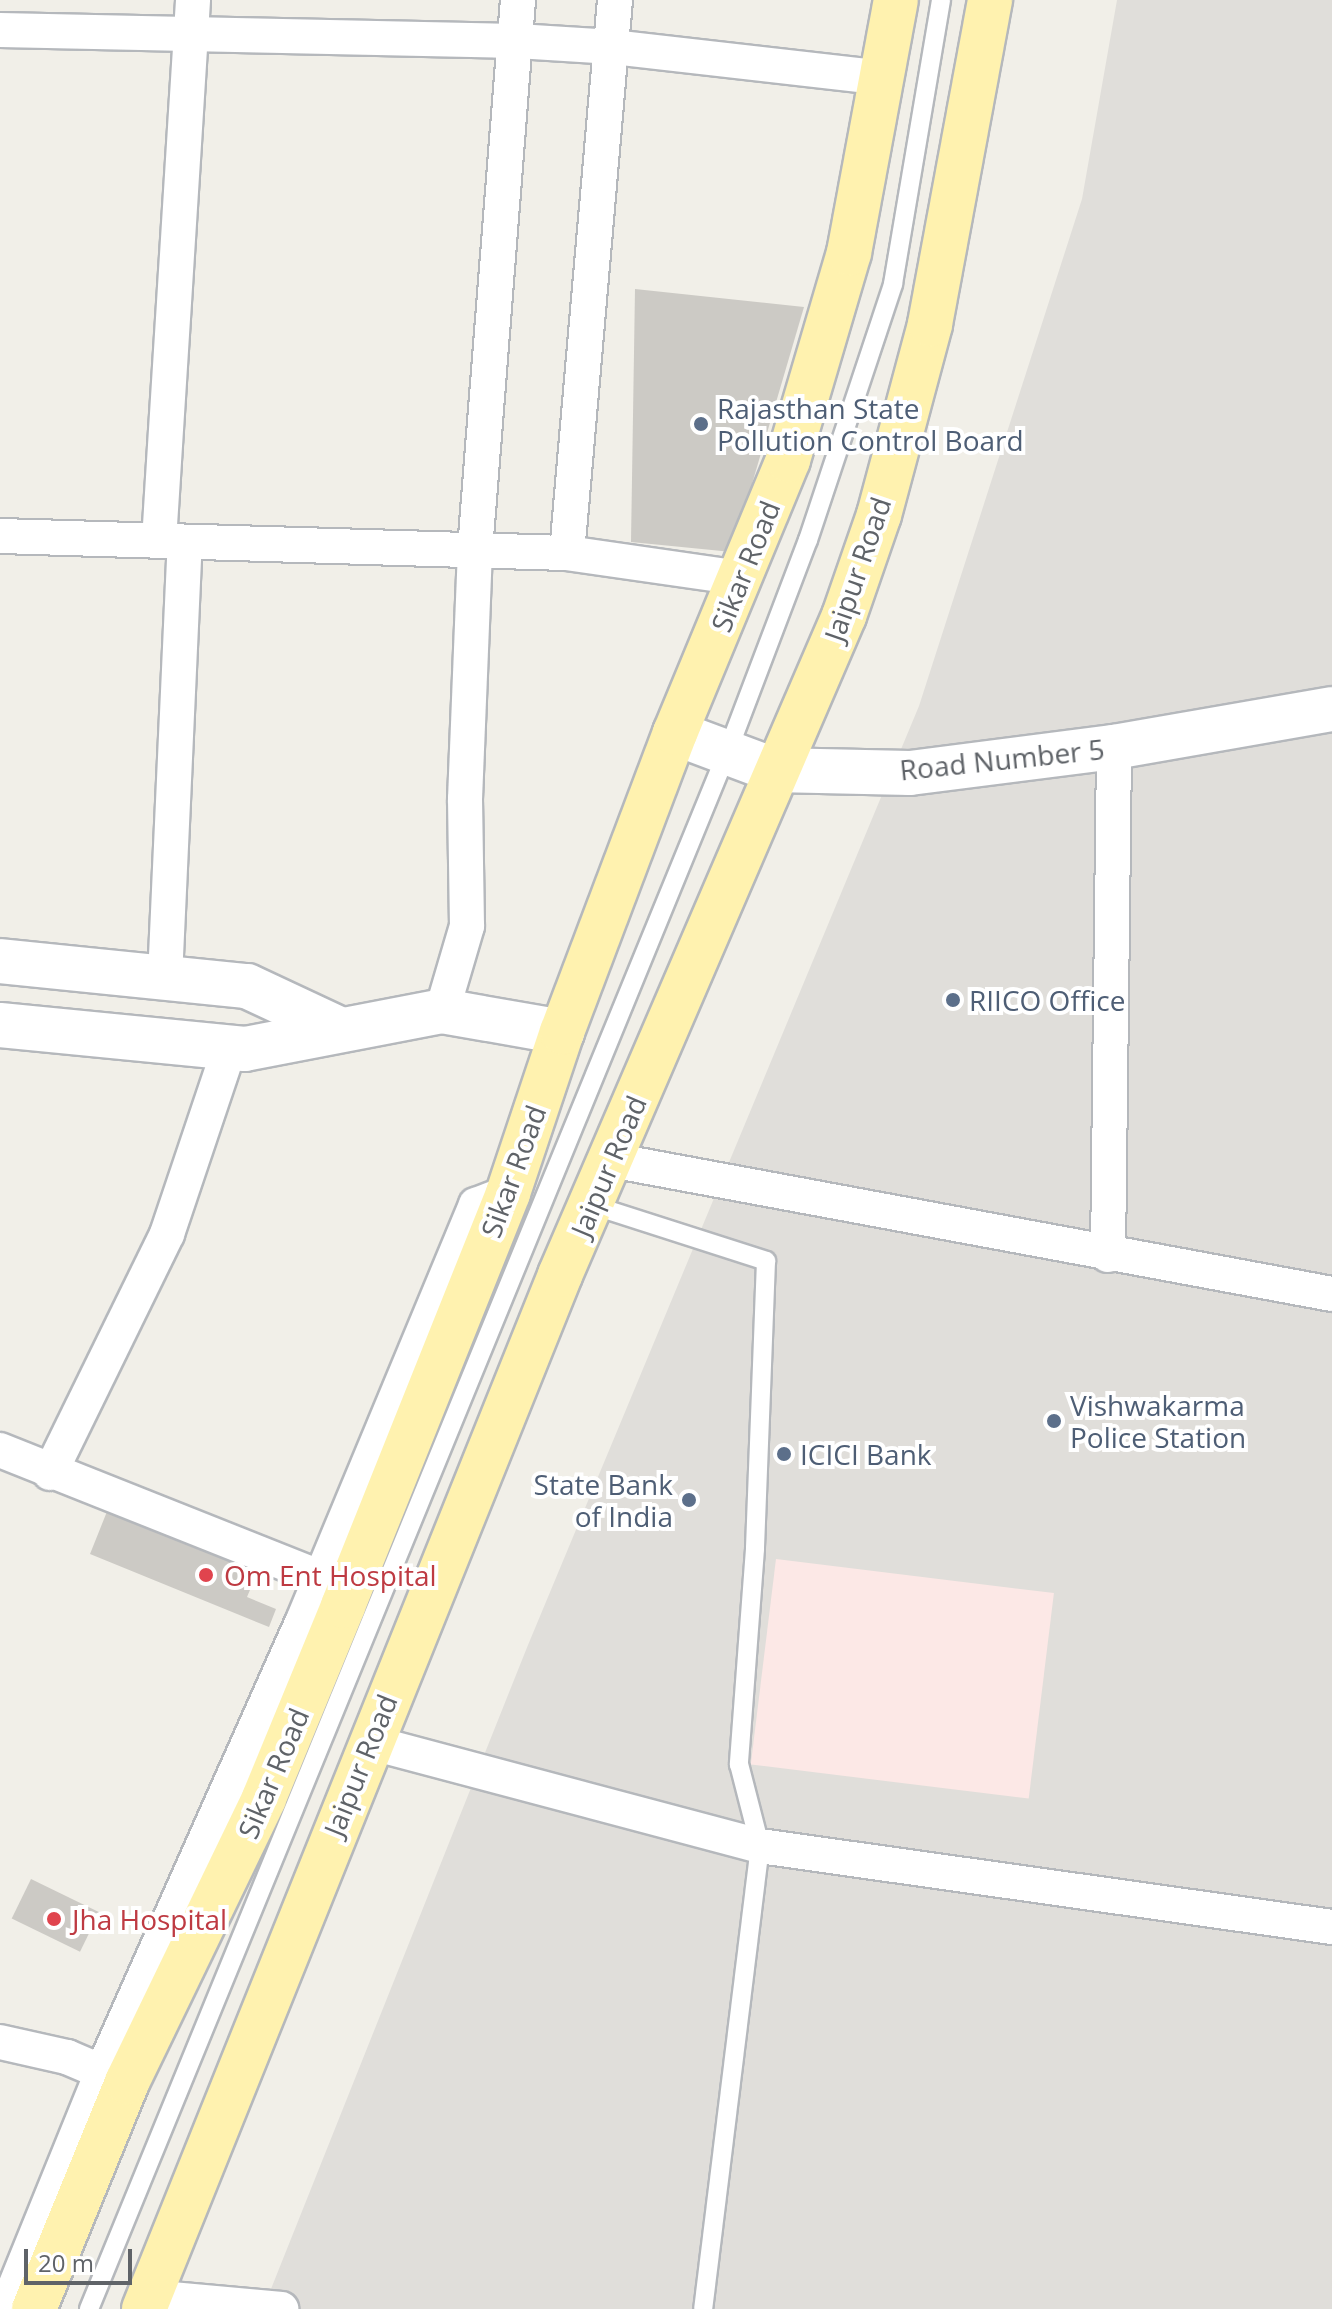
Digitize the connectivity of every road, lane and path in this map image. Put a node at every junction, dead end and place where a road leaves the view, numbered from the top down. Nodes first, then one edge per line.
1 (193, 0) edge
2 (518, 0) edge
3 (615, 0) edge
4 (896, 0) edge
5 (941, 0) edge
6 (990, 0) edge
7 (0, 30) edge
8 (189, 36) junction
9 (517, 41) junction
10 (613, 47) junction
11 (884, 78) junction
12 (0, 536) edge
13 (172, 541) junction
14 (475, 550) junction
15 (567, 553) junction
16 (741, 578) junction
17 (1332, 709) edge
18 (675, 733) junction
19 (1114, 747) junction
20 (727, 753) junction
21 (774, 770) junction
22 (0, 961) edge
23 (165, 978) junction
24 (442, 1011) junction
25 (0, 1025) edge
26 (337, 1028) junction
27 (562, 1032) junction
28 (230, 1047) junction
29 (611, 1160) junction
30 (592, 1205) junction
31 (1108, 1255) junction
32 (1332, 1294) edge
33 (0, 1450) edge
34 (50, 1473) junction
35 (335, 1584) junction
36 (369, 1742) junction
37 (760, 1846) junction
38 (1332, 1927) edge
39 (0, 2042) edge
40 (115, 2077) junction
41 (147, 2303) edge
42 (6, 2309) edge
43 (34, 2309) edge
44 (89, 2309) edge
45 (281, 2309) edge
46 (703, 2309) edge

1 - 8 street
2 - 9 street
3 - 10 street
4 - 11 main road, Sikar Road
5 - 20 lane
6 - 21 main road, Jaipur Road
7 - 8 street
8 - 9 street
8 - 13 street
9 - 10 street
9 - 14 street
10 - 11 street
10 - 15 street
11 - 16 main road, Sikar Road
12 - 13 street
13 - 14 street
13 - 23 street
14 - 15 street
14 - 24 street
15 - 16 street
16 - 18 main road, Sikar Road
17 - 19 street, Road Number 5
18 - 20 street, Road Number 5
18 - 27 main road, Sikar Road
19 - 21 street, Road Number 5
19 - 31 street
20 - 21 street, Road Number 5
20 - 44 lane
21 - 29 main road, Jaipur Road
22 - 23 street
23 - 26 street
24 - 26 street
24 - 27 street
25 - 28 street
26 - 28 street
27 - 35 main road, Sikar Road
28 - 34 street
29 - 30 main road, Jaipur Road
29 - 31 street
30 - 36 main road, Jaipur Road
30 - 37 lane
31 - 32 street
33 - 34 street
34 - 35 street
35 - 40 main road, Sikar Road
36 - 37 street
36 - 41 main road, Jaipur Road
37 - 38 street
37 - 46 lane
39 - 40 street
40 - 42 street
40 - 43 main road, Sikar Road
41 - 45 street

